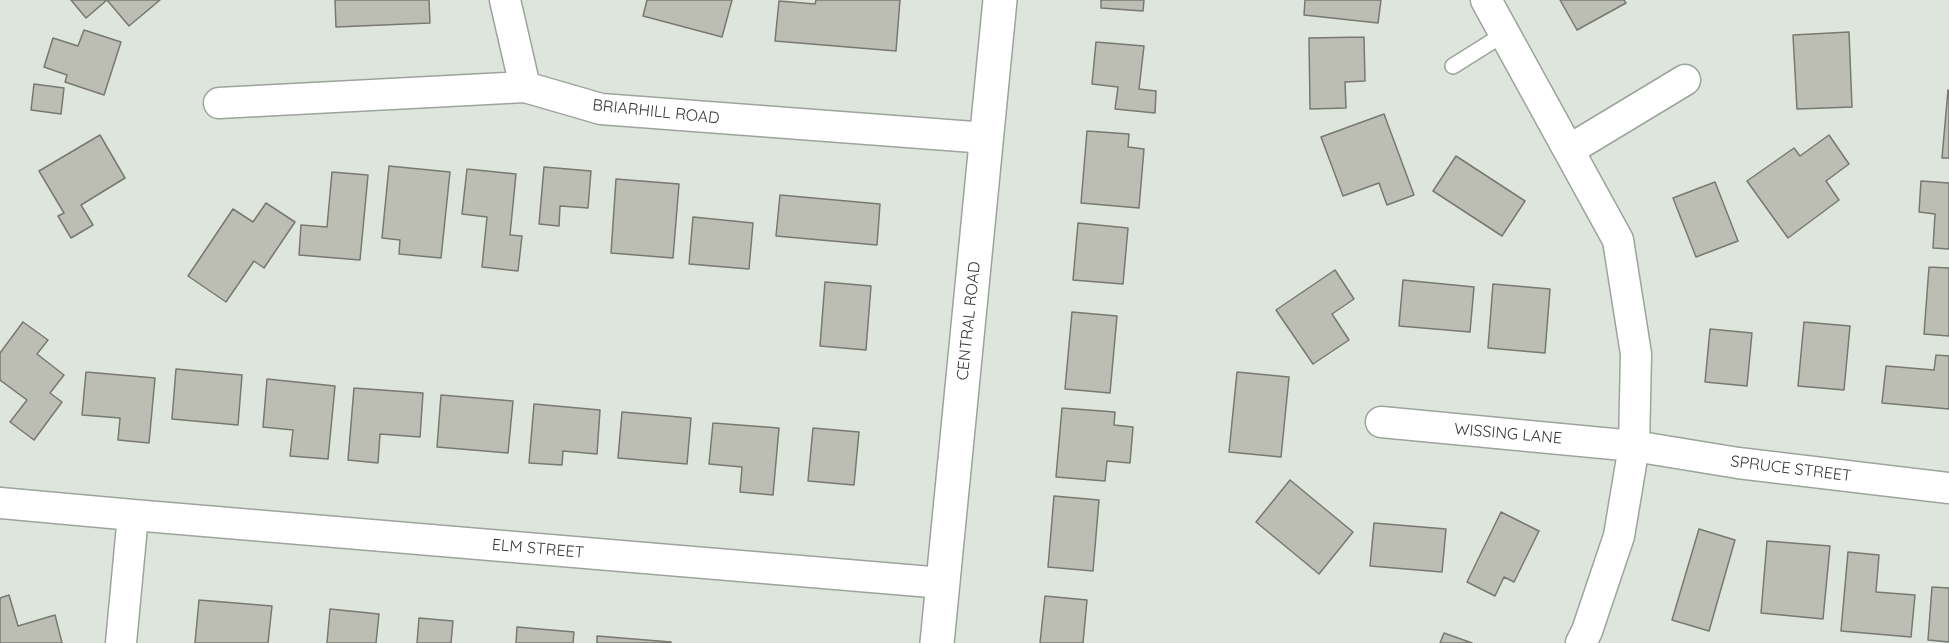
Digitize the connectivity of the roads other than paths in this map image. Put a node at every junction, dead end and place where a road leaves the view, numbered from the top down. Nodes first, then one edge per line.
1 (505, 0) edge
2 (1000, 0) edge
3 (1486, 0) edge
4 (1504, 34) junction
5 (1453, 66) dead end
6 (1685, 80) dead end
7 (525, 87) junction
8 (219, 103) dead end
9 (987, 138) junction
10 (1569, 150) junction
11 (1381, 422) dead end
12 (1634, 446) junction
13 (1949, 488) edge
14 (0, 503) edge
15 (133, 515) junction
16 (943, 583) junction
17 (121, 643) edge
18 (937, 643) edge
19 (1581, 643) edge

1 - 7 street
2 - 9 main road, CENTRAL ROAD
3 - 4 street
4 - 5 lane
4 - 10 street
6 - 10 street
7 - 8 street, BRIARHILL ROAD
7 - 9 street, BRIARHILL ROAD
9 - 16 main road, CENTRAL ROAD
10 - 12 street
11 - 12 street, WISSING LANE
12 - 13 street, SPRUCE STREET
12 - 19 street
14 - 15 street, ELM STREET
15 - 16 street, ELM STREET
15 - 17 street
16 - 18 main road, CENTRAL ROAD

